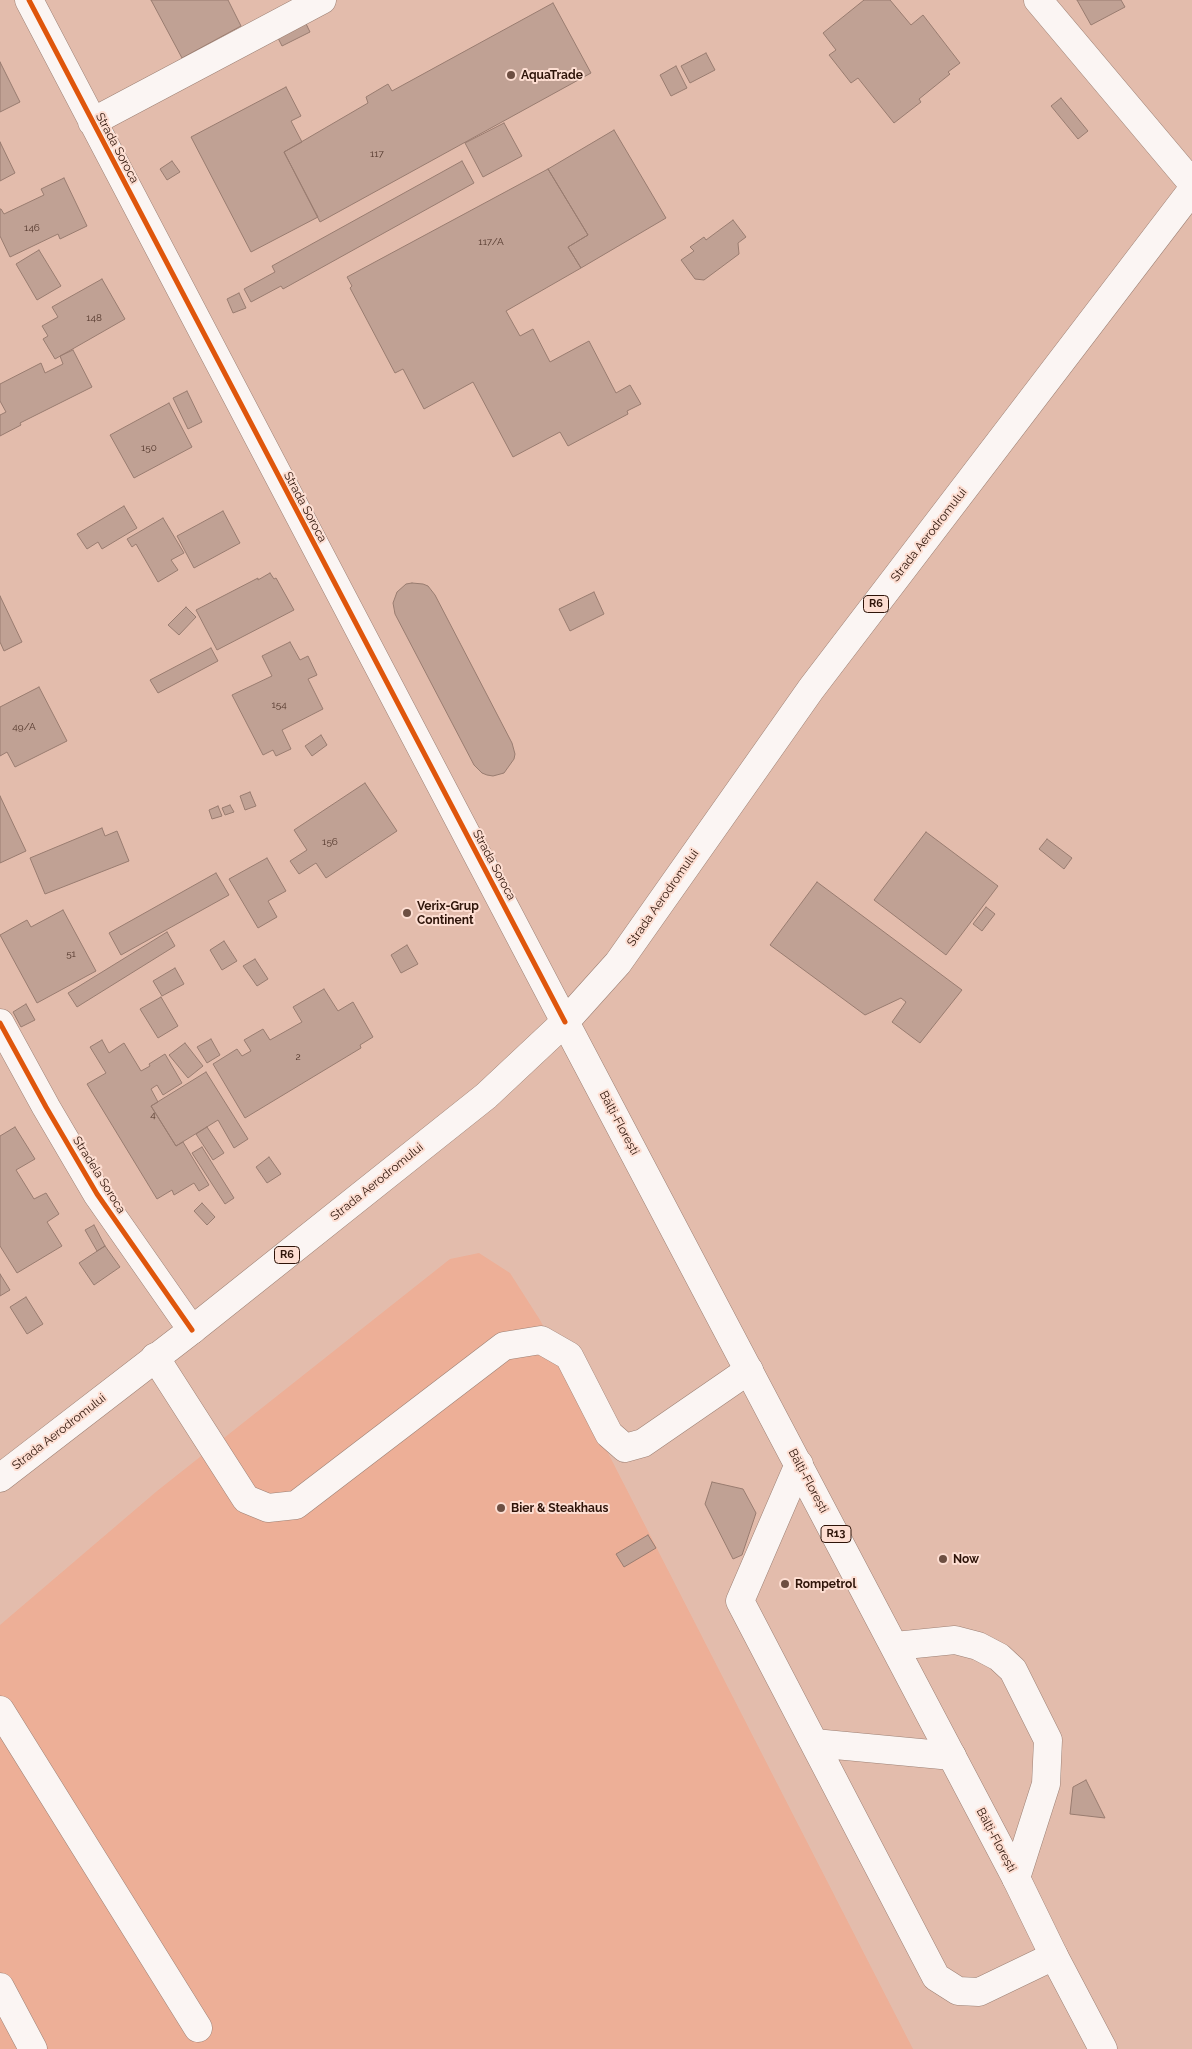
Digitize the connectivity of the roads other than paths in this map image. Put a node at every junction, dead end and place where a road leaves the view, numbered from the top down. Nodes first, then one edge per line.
1 (29, 0) edge
2 (322, 0) edge
3 (1038, 0) edge
4 (92, 122) junction
5 (1192, 183) edge
6 (1192, 190) edge
7 (565, 1022) junction
8 (0, 1023) edge
9 (192, 1330) junction
10 (155, 1357) junction
11 (749, 1370) junction
12 (799, 1464) junction
13 (0, 1478) edge
14 (895, 1646) junction
15 (0, 1710) edge
16 (814, 1743) junction
17 (952, 1756) junction
18 (1016, 1878) junction
19 (1054, 1956) junction
20 (0, 1987) edge
21 (198, 2028) dead end
22 (33, 2049) edge
23 (1103, 2049) edge

1 - 4 main road, Strada Soroca
2 - 4 main road
3 - 5 main road
4 - 7 main road, Strada Soroca
6 - 7 main road, Strada Aerodromului / R6
7 - 9 main road, Strada Aerodromului / R6
7 - 11 main road, Bălți-Florești / R13
8 - 9 main road, Stradela Sorocа
9 - 10 main road, Strada Aerodromului / R6
10 - 11 main road
10 - 13 main road, Strada Aerodromului / R6
11 - 12 main road, Bălți-Florești / R13
12 - 14 main road, Bălți-Florești / R13
12 - 16 main road
14 - 17 main road, Bălți-Florești / R13
14 - 18 main road
15 - 21 main road
16 - 17 main road
16 - 19 main road
17 - 18 main road, Bălți-Florești / R13
18 - 19 main road, Bălți-Florești / R13
19 - 23 main road, Bălți-Florești / R13
20 - 22 main road

